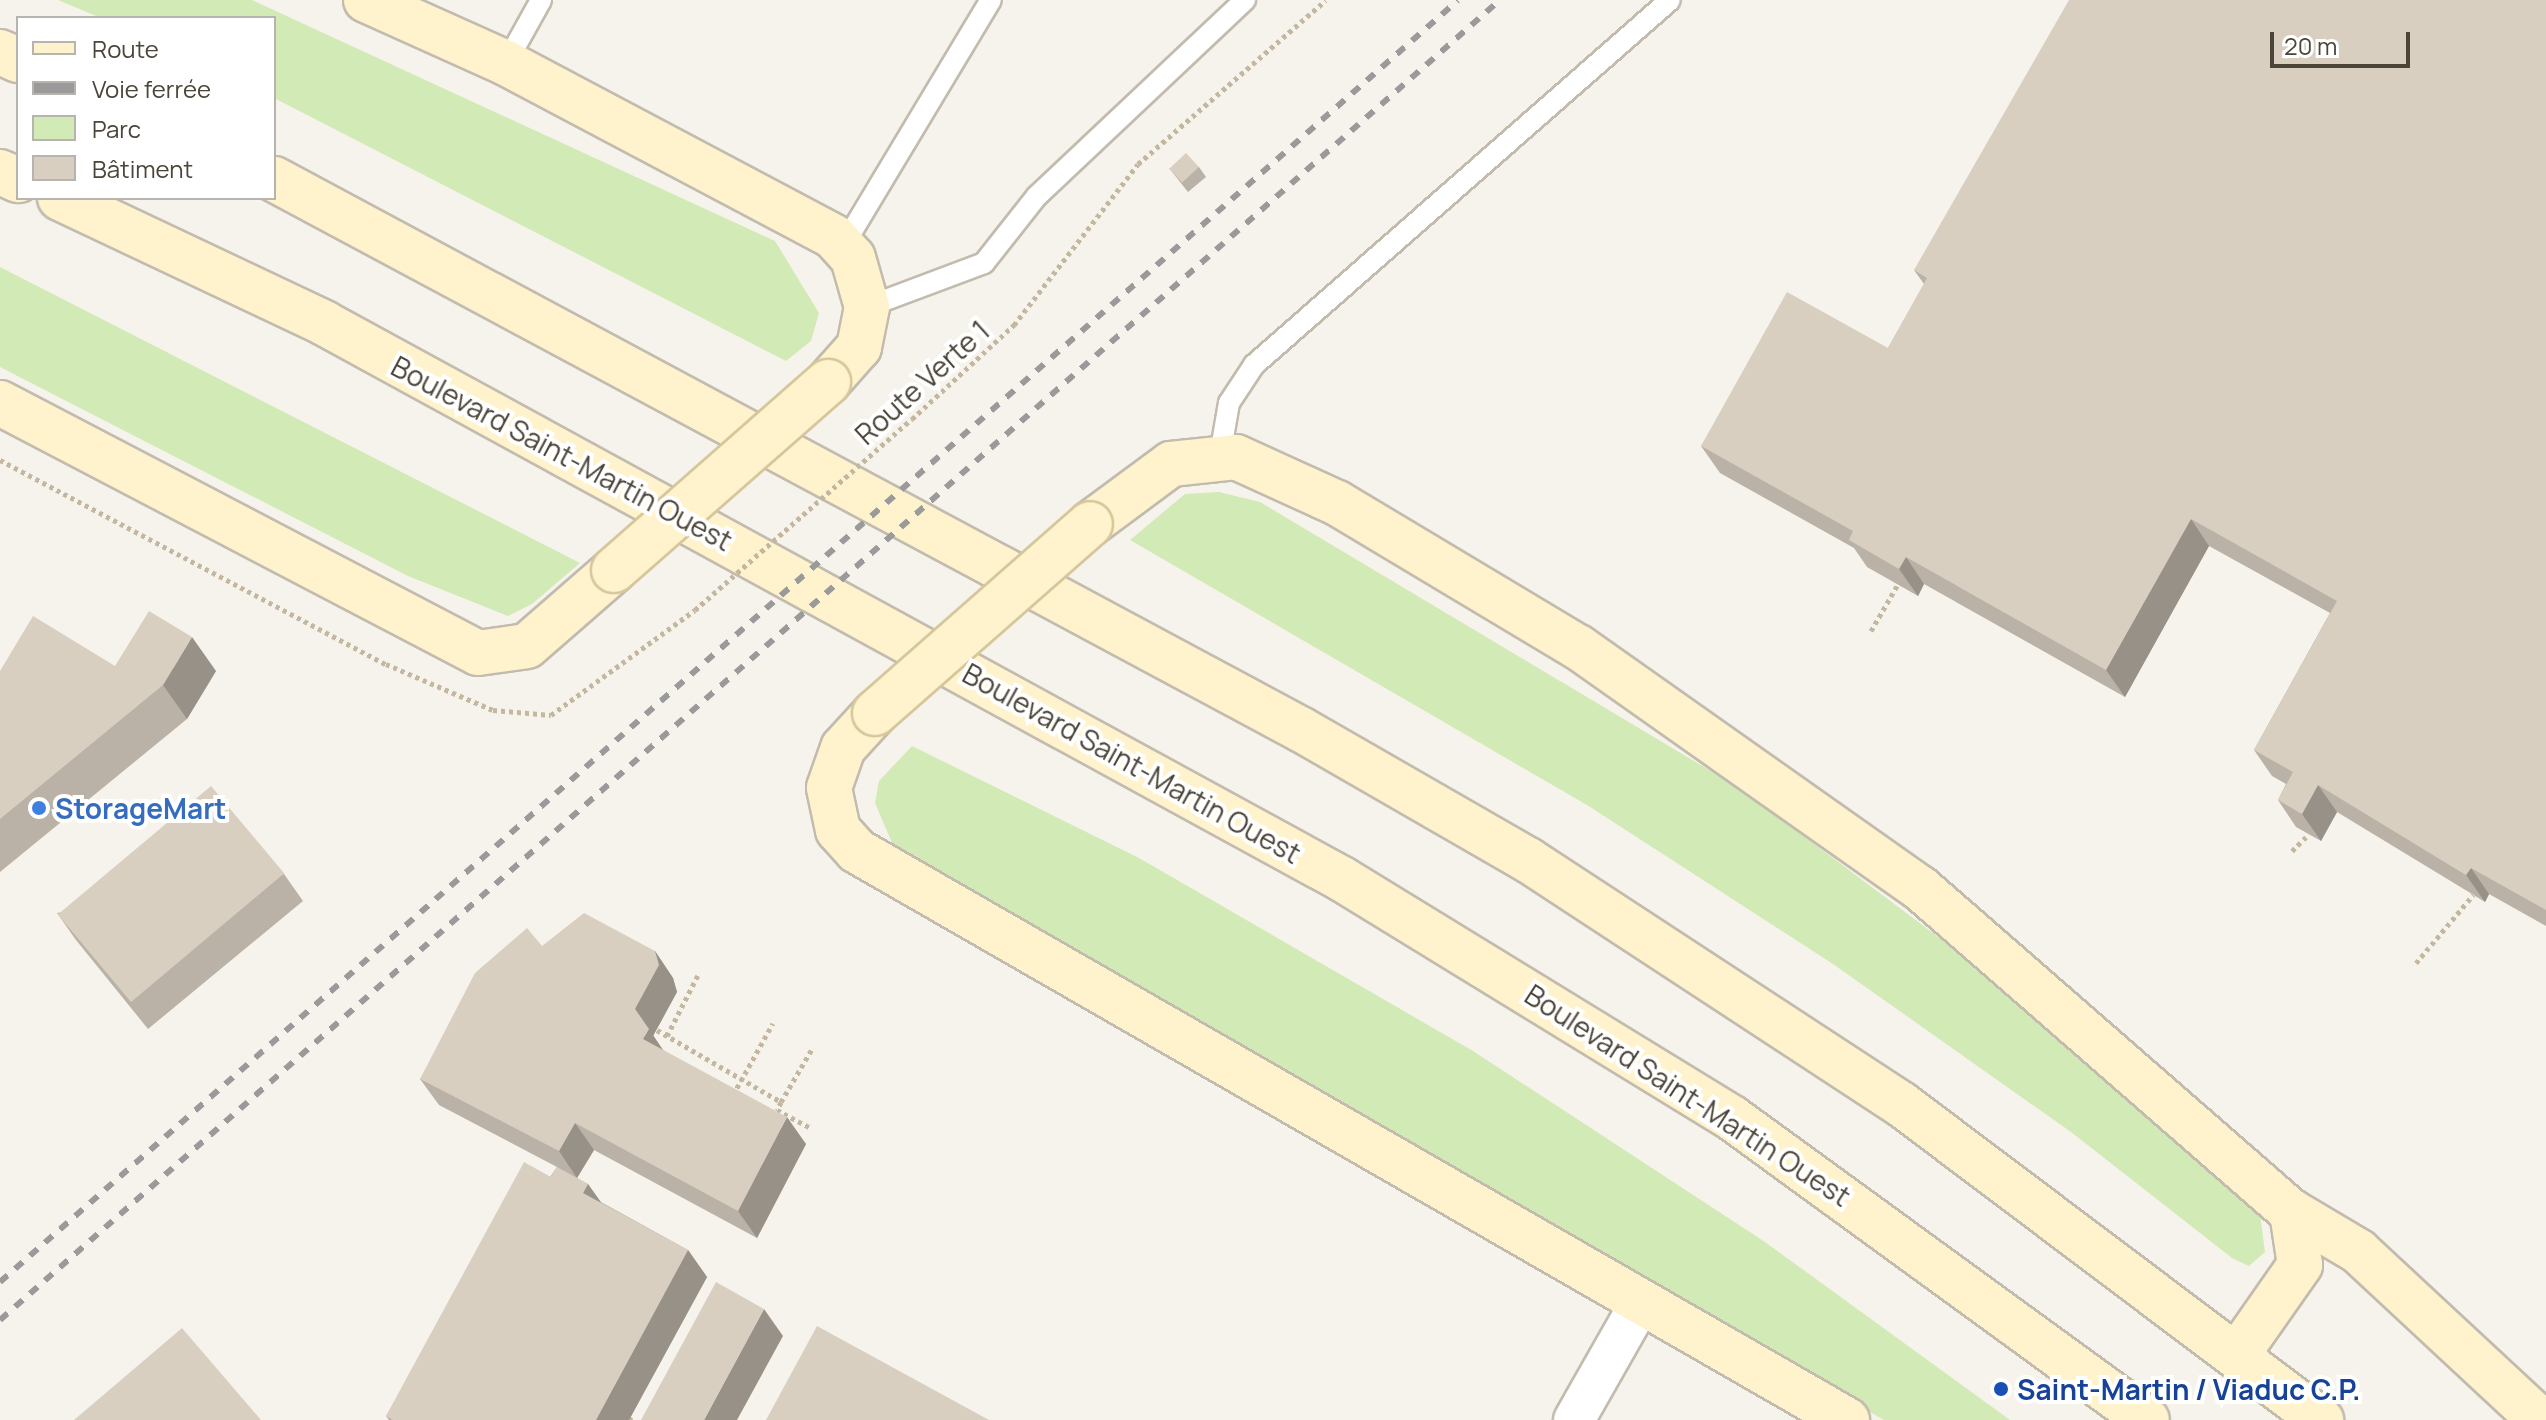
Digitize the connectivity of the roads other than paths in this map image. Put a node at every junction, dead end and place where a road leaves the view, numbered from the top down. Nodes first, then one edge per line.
1 (366, 0) edge
2 (541, 0) edge
3 (991, 0) edge
4 (1245, 0) edge
5 (1670, 0) edge
6 (506, 63) junction
7 (276, 180) edge
8 (64, 200) edge
9 (843, 246) junction
10 (867, 307) junction
11 (0, 403) edge
12 (1220, 455) junction
13 (2292, 1212) junction
14 (1641, 1302) junction
15 (2237, 1355) junction
16 (1574, 1420) edge
17 (1847, 1420) edge
18 (2147, 1420) edge
19 (2321, 1420) edge
20 (2540, 1420) edge

1 - 6 main road
2 - 6 lane
3 - 9 lane
4 - 10 lane
5 - 12 lane
6 - 9 main road
7 - 15 main road
8 - 18 main road, Boulevard Saint-Martin Ouest
9 - 10 main road
10 - 11 main road, bridge
12 - 13 main road
12 - 14 main road, bridge
13 - 15 main road
13 - 20 main road
14 - 16 street
14 - 17 main road
15 - 19 main road

